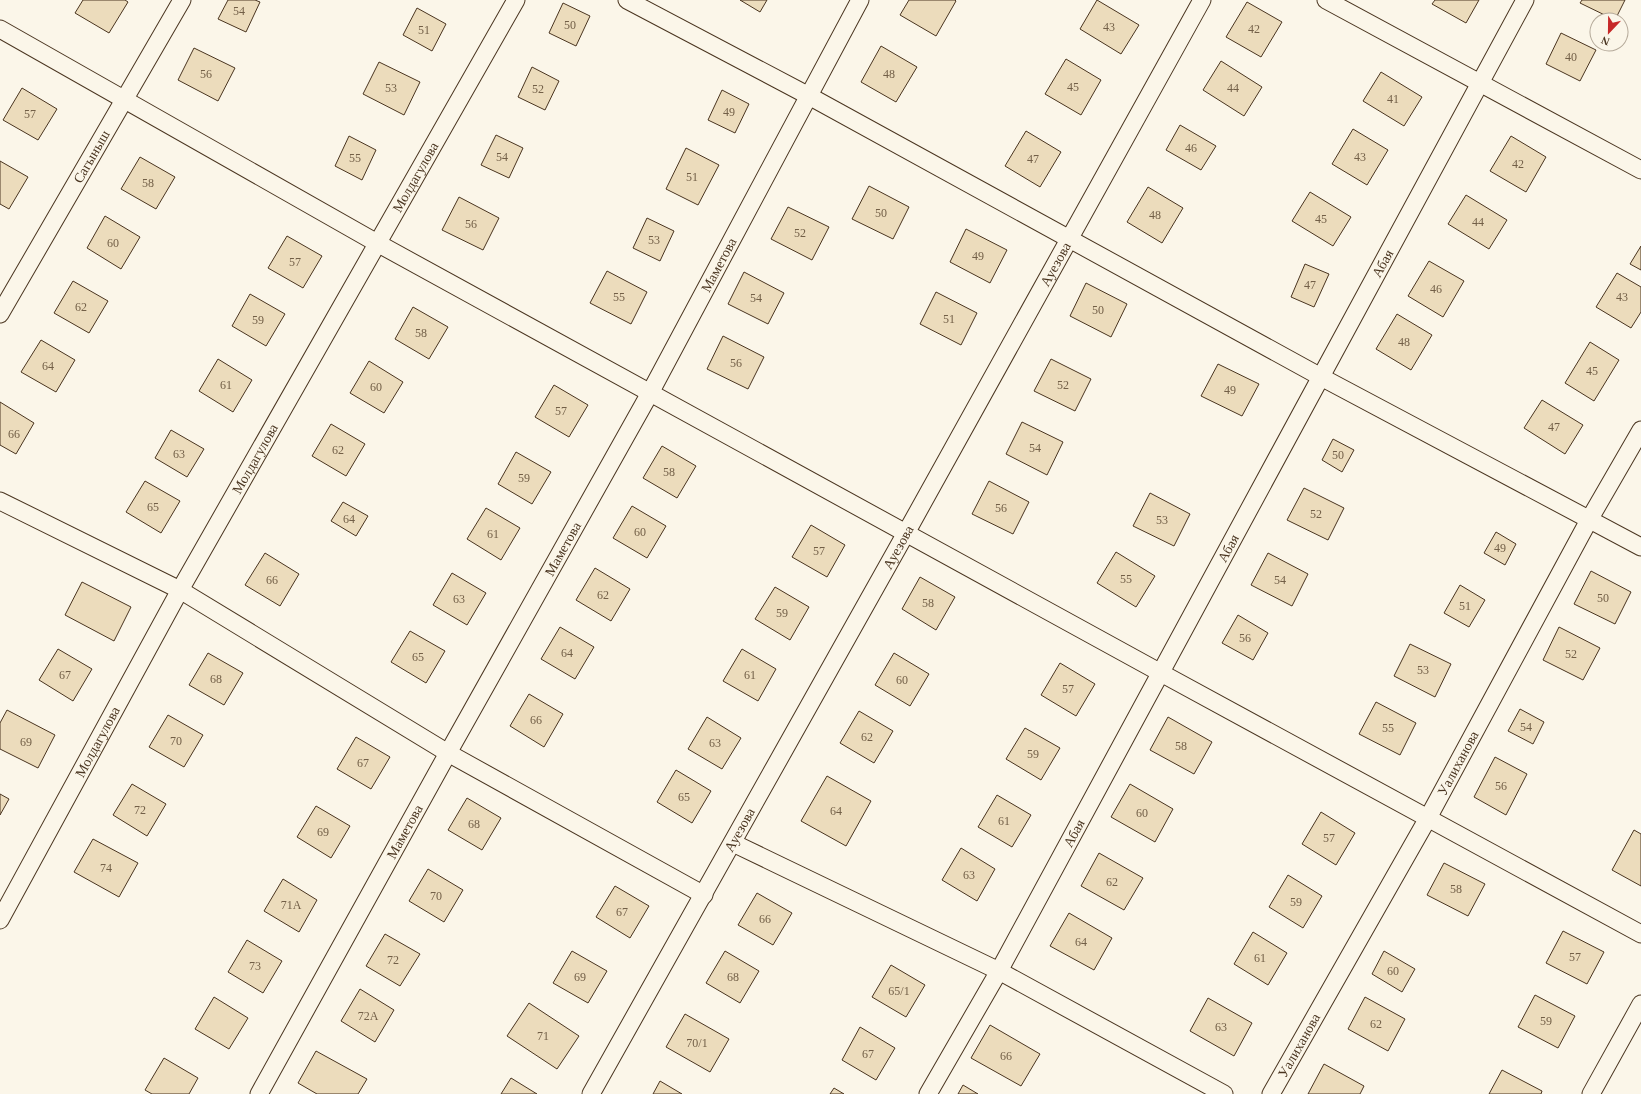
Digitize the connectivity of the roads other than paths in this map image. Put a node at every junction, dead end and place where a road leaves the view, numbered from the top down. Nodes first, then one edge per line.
1 (182, 0) edge
2 (516, 0) edge
3 (627, 0) edge
4 (860, 0) edge
5 (1202, 0) edge
6 (1326, 0) edge
7 (1525, 0) edge
8 (0, 29) edge
9 (1480, 84) junction
10 (809, 96) junction
11 (124, 100) junction
12 (1641, 170) edge
13 (1070, 238) junction
14 (377, 242) junction
15 (0, 314) edge
16 (1321, 377) junction
17 (650, 393) junction
18 (1641, 430) edge
19 (0, 501) edge
20 (1589, 520) junction
21 (906, 533) junction
22 (1641, 547) edge
23 (180, 590) junction
24 (1161, 673) junction
25 (448, 754) junction
26 (1428, 818) junction
27 (733, 844) junction
28 (704, 895) junction
29 (0, 920) edge
30 (1641, 934) edge
31 (999, 971) junction
32 (1641, 1004) edge
33 (259, 1094) edge
34 (591, 1094) edge
35 (928, 1094) edge
36 (1224, 1094) edge
37 (1271, 1094) edge
38 (1591, 1094) edge

1 - 11 street, Сагыныш
2 - 14 street, Молдагулова
3 - 10 street
4 - 10 street, Маметова
5 - 13 street, Ауезова
6 - 9 street
7 - 9 street, Абая
8 - 11 street
9 - 12 street
9 - 16 street, Абая
10 - 13 street
10 - 17 street, Маметова
11 - 14 street
11 - 15 street, Сагыныш
13 - 16 street
13 - 21 street, Ауезова
14 - 17 street
14 - 23 street, Молдагулова
16 - 20 street
16 - 24 street, Абая
17 - 21 street
17 - 25 street, Маметова
18 - 20 street, Уалиханова
19 - 23 street
20 - 22 street
20 - 26 street, Уалиханова
21 - 24 street
21 - 27 street, Ауезова
23 - 25 street
23 - 29 street, Молдагулова
24 - 26 street
24 - 31 street, Абая
25 - 28 street
25 - 33 street, Маметова
26 - 30 street
26 - 37 street, Уалиханова
27 - 28 street, Ауезова
27 - 31 street
28 - 34 street, Ауезова
31 - 35 street, Абая
31 - 36 street
32 - 38 street

